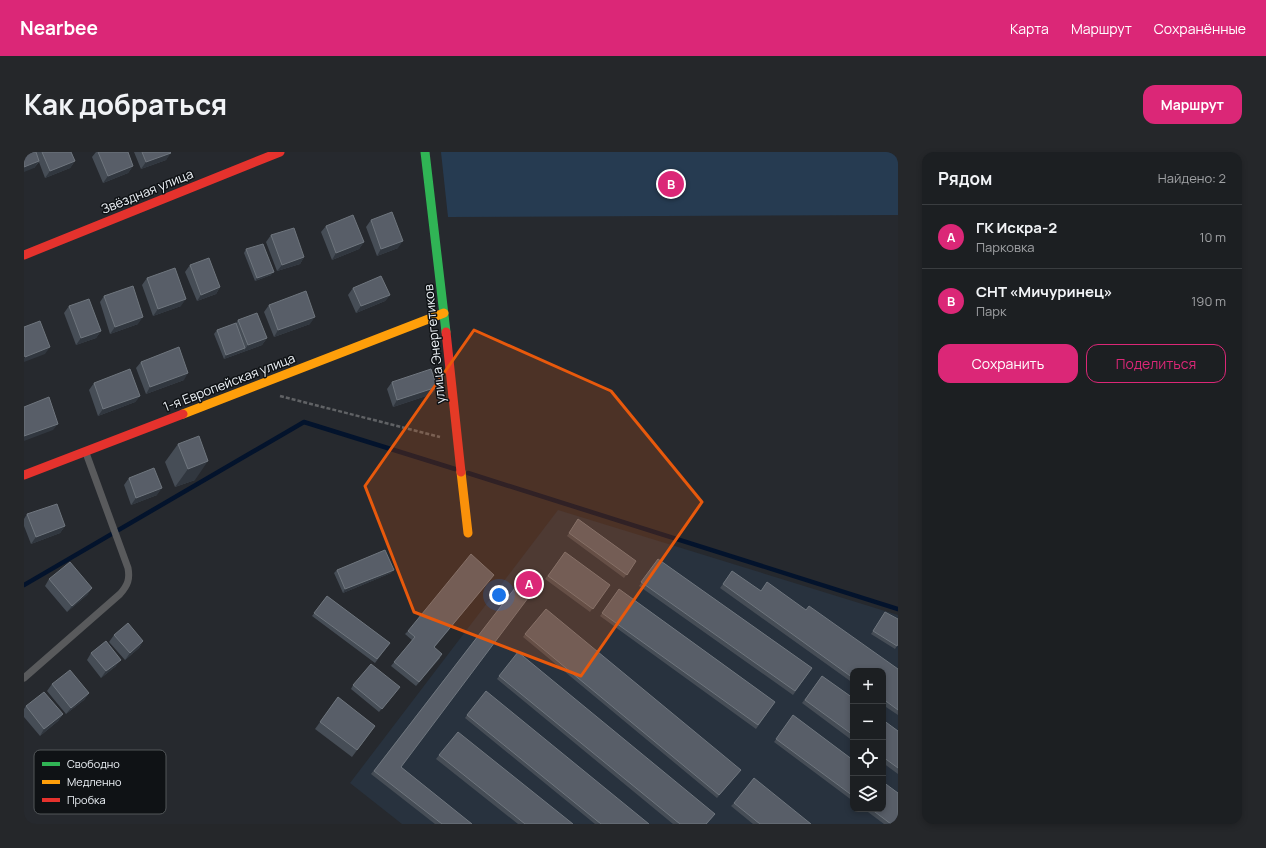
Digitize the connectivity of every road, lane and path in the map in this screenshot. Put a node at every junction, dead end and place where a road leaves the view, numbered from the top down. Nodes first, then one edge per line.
1 (280, 152) edge
2 (425, 152) edge
3 (24, 255) edge
4 (444, 313) junction
5 (280, 396) dead end
6 (458, 442) junction
7 (85, 452) junction
8 (24, 475) edge
9 (468, 532) dead end
10 (24, 678) edge

1 - 3 street, Звёздная улица
2 - 4 street, улица Энергетиков
4 - 6 street, улица Энергетиков
4 - 7 street, 1-я Европейская улица
5 - 6 path
6 - 9 street, улица Энергетиков
7 - 8 street, 1-я Европейская улица
7 - 10 lane

